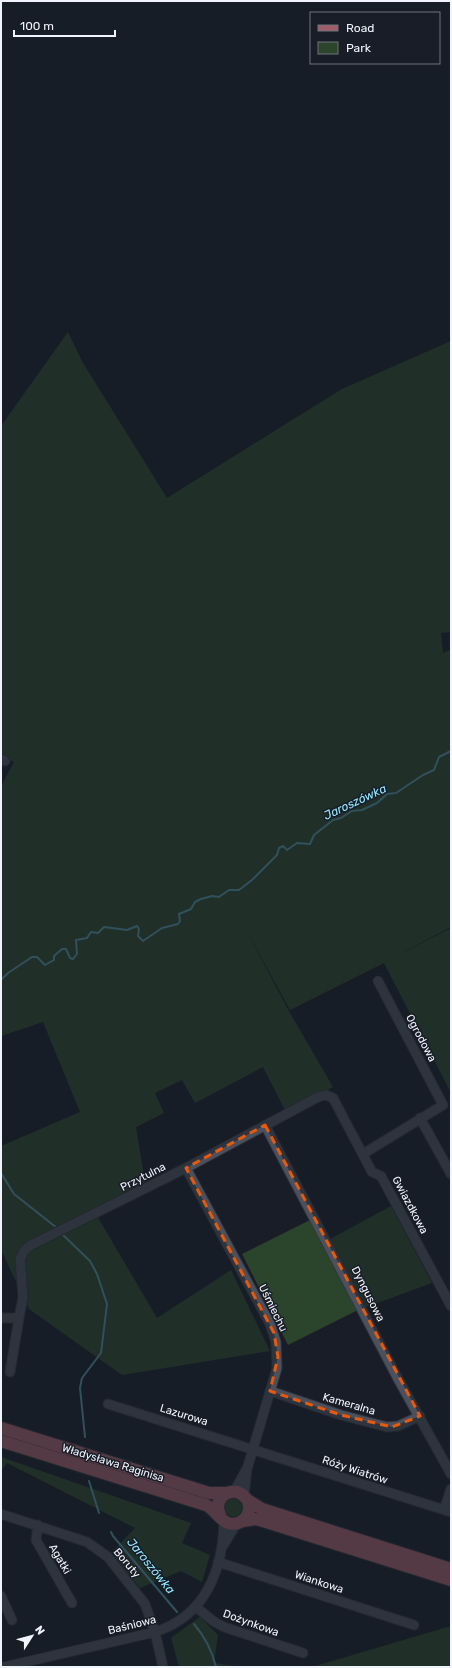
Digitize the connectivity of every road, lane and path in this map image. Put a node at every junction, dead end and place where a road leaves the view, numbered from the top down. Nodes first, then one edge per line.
1 (378, 981) dead end
2 (333, 1098) joint
3 (447, 1103) edge
4 (420, 1118) junction
5 (265, 1125) junction
6 (363, 1154) junction
7 (186, 1168) junction
8 (451, 1174) edge
9 (451, 1306) edge
10 (1, 1318) edge
11 (19, 1318) junction
12 (10, 1372) dead end
13 (270, 1391) junction
14 (108, 1404) dead end
15 (420, 1416) junction
16 (1, 1428) edge
17 (1, 1440) edge
18 (252, 1449) junction
19 (451, 1474) edge
20 (451, 1489) edge
21 (238, 1495) junction
22 (448, 1511) edge
23 (1, 1514) edge
24 (222, 1518) junction
25 (240, 1522) junction
26 (38, 1525) junction
27 (222, 1549) junction
28 (218, 1562) junction
29 (451, 1569) edge
30 (451, 1580) edge
31 (1, 1596) edge
32 (72, 1603) dead end
33 (196, 1607) junction
34 (12, 1620) dead end
35 (414, 1625) dead end
36 (155, 1632) junction
37 (303, 1653) dead end
38 (4, 1667) edge
39 (163, 1667) edge

1 - 3 street, Ogrodowa
2 - 5 street, Przytulna
2 - 6 street, Gwiazdkowa
3 - 4 street, Ogrodowa
4 - 6 street, Ogrodowa
4 - 8 street
5 - 7 street, Przytulna
5 - 15 street, Dyngusowa
6 - 9 street, Gwiazdkowa
7 - 11 street, Przytulna
7 - 13 street, Uśmiechu
10 - 11 street
11 - 12 street, Przytulna
13 - 15 street, Kameralna
13 - 18 street, Uśmiechu
14 - 18 street, Lazurowa
15 - 19 street, Dyngusowa
16 - 21 main road, Władysława Raginisa
17 - 24 main road, Władysława Raginisa
18 - 21 street, Uśmiechu
18 - 22 street, Róży Wiatrów
20 - 22 street
21 - 24 main road
21 - 25 main road
21 - 29 main road, Władysława Raginisa
23 - 26 street, Boruty
24 - 25 main road
24 - 27 street, Baśniowa
25 - 27 street, Baśniowa
25 - 30 main road
26 - 32 street, Agatki
26 - 36 street, Boruty
27 - 28 street, Baśniowa
28 - 33 street, Baśniowa
28 - 35 street, Wiankowa
31 - 34 street
33 - 36 street, Baśniowa
33 - 37 street, Dożynkowa
36 - 38 street, Baśniowa
36 - 39 street, Boruty

